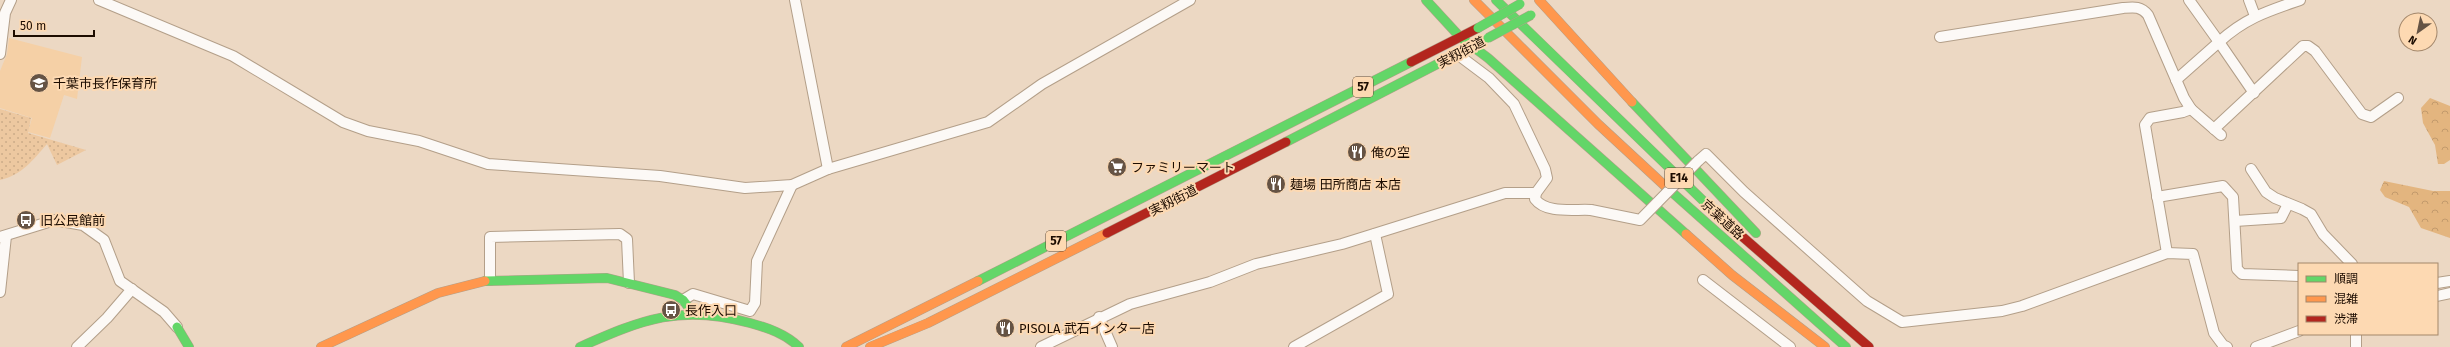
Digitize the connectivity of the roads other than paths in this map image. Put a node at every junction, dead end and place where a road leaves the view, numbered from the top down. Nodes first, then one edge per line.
1 (11, 0) edge
2 (99, 0) edge
3 (795, 0) edge
4 (1190, 0) edge
5 (1426, 0) edge
6 (1474, 0) edge
7 (1496, 0) edge
8 (1556, 0) edge
9 (2189, 0) edge
10 (2249, 0) edge
11 (2300, 0) edge
12 (1524, 2) edge
13 (1542, 3) edge
14 (2122, 4) edge
15 (2255, 16) junction
16 (1460, 37) junction
17 (1940, 37) dead end
18 (2219, 42) junction
19 (1472, 46) junction
20 (0, 54) edge
21 (1457, 54) junction
22 (2176, 80) junction
23 (2254, 93) junction
24 (2398, 98) dead end
25 (2191, 109) junction
26 (828, 168) junction
27 (2251, 169) dead end
28 (792, 184) junction
29 (1536, 193) junction
30 (2157, 197) junction
31 (2288, 204) junction
32 (2235, 221) junction
33 (1375, 234) junction
34 (3, 236) edge
35 (1763, 240) dead end
36 (2167, 253) junction
37 (2348, 263) edge
38 (1796, 270) dead end
39 (2298, 276) edge
40 (490, 280) junction
41 (1703, 280) dead end
42 (2450, 281) edge
43 (629, 283) junction
44 (2438, 283) edge
45 (132, 289) junction
46 (0, 292) edge
47 (2450, 293) edge
48 (2438, 296) edge
49 (683, 300) junction
50 (692, 312) junction
51 (1099, 317) junction
52 (177, 327) joint
53 (2298, 331) edge
54 (2356, 335) edge
55 (598, 343) edge
56 (77, 347) edge
57 (189, 347) edge
58 (321, 347) edge
59 (580, 347) edge
60 (799, 347) edge
61 (846, 347) edge
62 (870, 347) edge
63 (1040, 347) edge
64 (1112, 347) edge
65 (1294, 347) edge
66 (1790, 347) edge
67 (1825, 347) edge
68 (1846, 347) edge
69 (1869, 347) edge
70 (1879, 347) edge
71 (2228, 347) edge
72 (2256, 347) edge
73 (2356, 347) edge

1 - 20 street
2 - 28 street
3 - 26 street
4 - 26 street
5 - 16 main road
6 - 68 main road, 京葉道路 / E14
7 - 69 main road, 京葉道路 / E14
8 - 13 main road, 実籾街道 / 57
9 - 18 street
10 - 15 street
11 - 15 street
12 - 16 main road, 実籾街道 / 57, bridge
13 - 19 main road, 実籾街道 / 57, bridge
13 - 35 main road
14 - 17 street
14 - 22 street
15 - 18 street
16 - 19 main road
16 - 61 main road, 実籾街道 / 57
18 - 22 street
18 - 23 street
19 - 21 main road, 実籾街道 / 57
19 - 67 main road
21 - 29 street
21 - 62 main road, 実籾街道 / 57
22 - 25 street
23 - 24 street
23 - 25 street
25 - 30 street
26 - 28 street
27 - 31 street
28 - 49 street
29 - 33 street
29 - 36 street, bridge
30 - 32 street
30 - 36 street
31 - 32 street
31 - 37 street
32 - 39 street
33 - 51 street
33 - 65 street
34 - 45 street
34 - 46 street
36 - 71 street
38 - 70 main road
40 - 43 main road
40 - 43 street
40 - 58 main road
41 - 66 street
42 - 44 street
43 - 49 main road
45 - 52 street
45 - 56 street
47 - 48 street
49 - 50 main road
50 - 55 main road
50 - 60 main road
51 - 63 street
51 - 64 street
52 - 57 main road
53 - 72 street
54 - 73 street
55 - 59 main road

